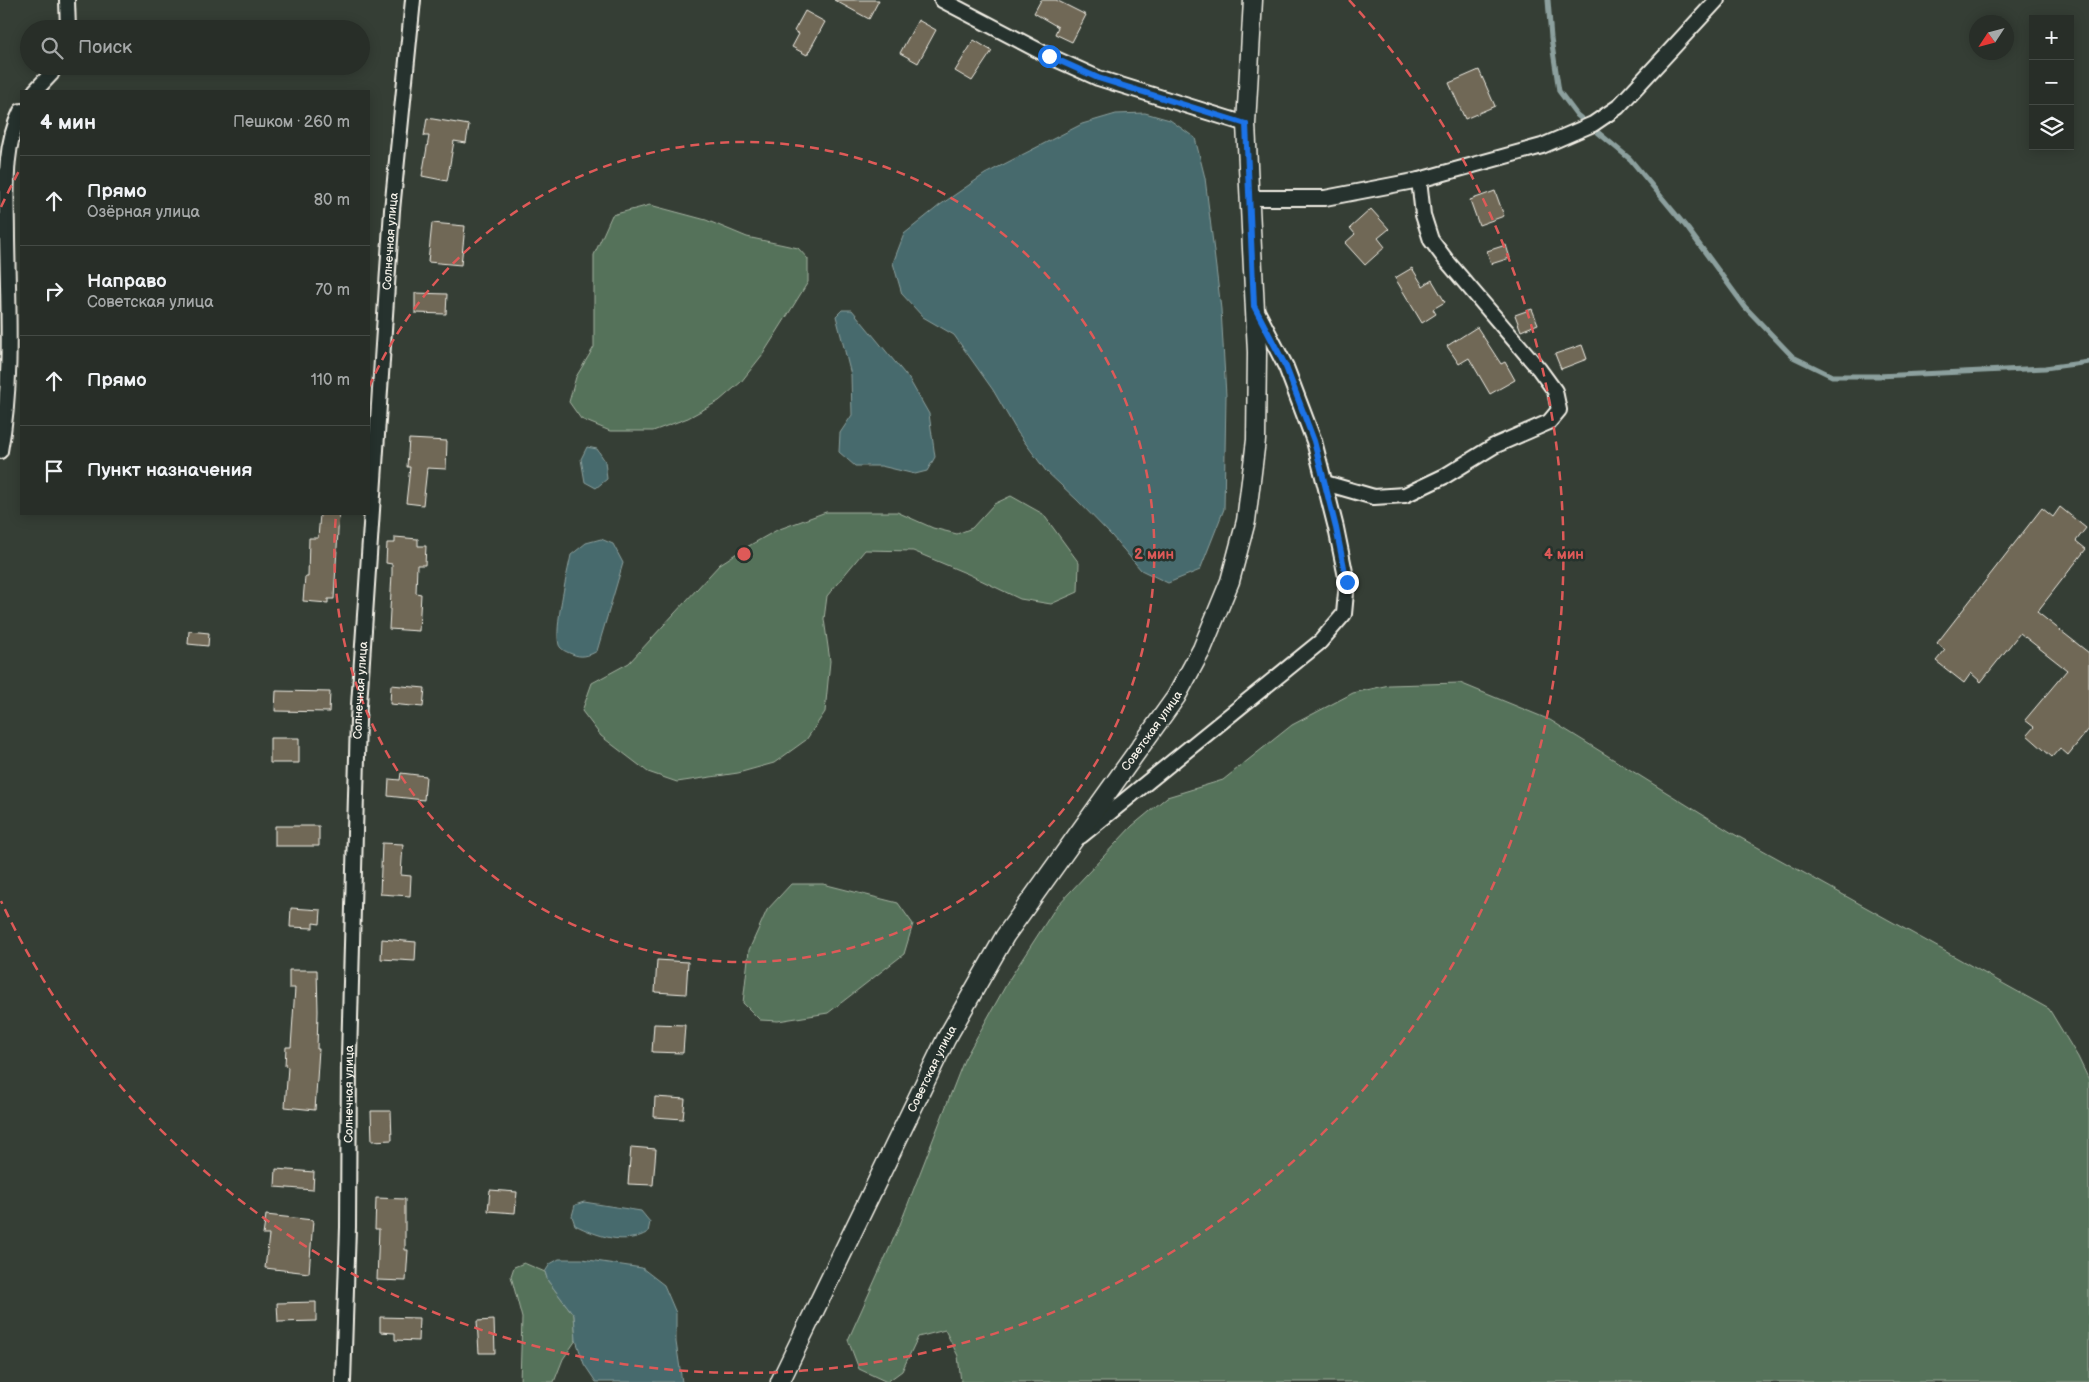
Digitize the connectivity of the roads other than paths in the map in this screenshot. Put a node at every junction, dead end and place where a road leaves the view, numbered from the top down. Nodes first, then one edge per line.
1 (68, 0) edge
2 (413, 0) edge
3 (942, 0) edge
4 (1253, 0) edge
5 (1717, 0) edge
6 (68, 20) edge
7 (50, 75) edge
8 (35, 90) edge
9 (20, 113) edge
10 (1246, 124) junction
11 (1419, 180) junction
12 (1250, 198) junction
13 (1254, 306) junction
14 (0, 451) edge
15 (1325, 483) junction
16 (1069, 846) junction
17 (343, 1382) edge
18 (780, 1382) edge

1 - 6 street
2 - 17 street, Солнечная улица
3 - 10 street
4 - 10 street, Советская улица
5 - 11 street
7 - 8 street
9 - 14 street
10 - 12 street, Советская улица
11 - 12 street
11 - 15 street
12 - 13 street, Советская улица
13 - 15 street
13 - 16 street, Советская улица
15 - 16 street
16 - 18 street, Советская улица

